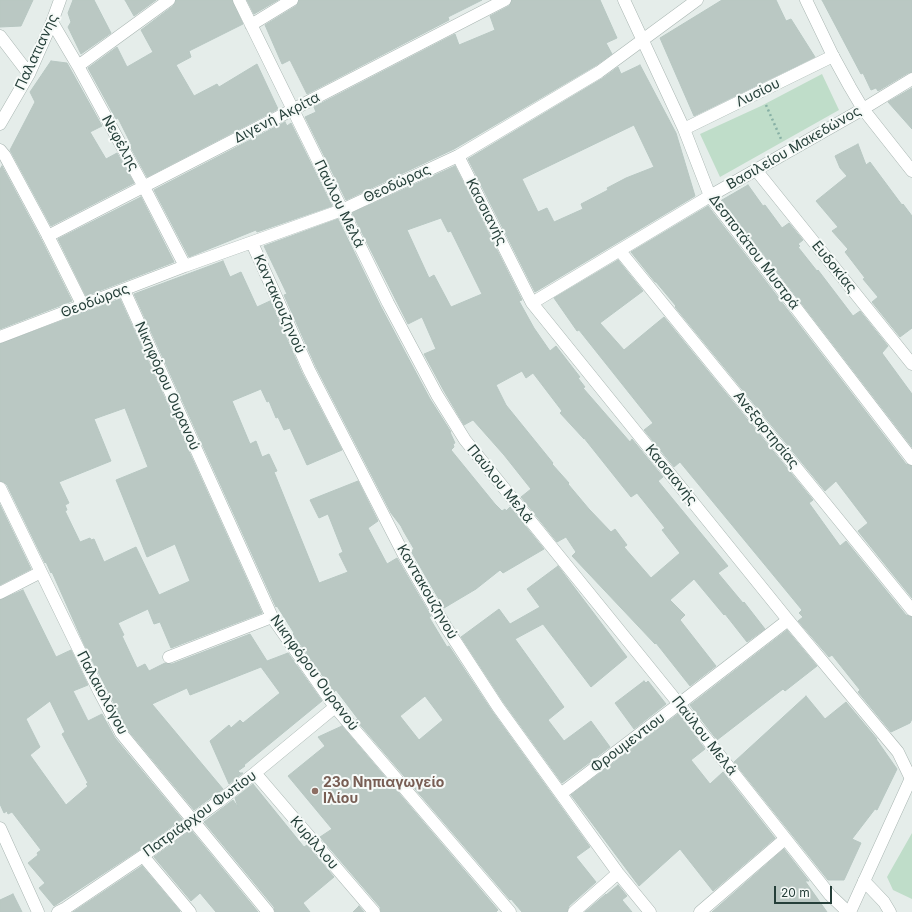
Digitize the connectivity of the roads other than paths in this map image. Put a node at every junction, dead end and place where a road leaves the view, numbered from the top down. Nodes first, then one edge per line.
1 (60, 0) edge
2 (169, 0) edge
3 (239, 0) edge
4 (292, 0) edge
5 (505, 0) edge
6 (624, 0) edge
7 (697, 0) edge
8 (806, 0) edge
9 (52, 22) junction
10 (251, 25) junction
11 (0, 36) edge
12 (644, 40) junction
13 (833, 56) junction
14 (78, 66) junction
15 (28, 74) junction
16 (912, 79) edge
17 (863, 109) junction
18 (292, 110) junction
19 (0, 124) edge
20 (684, 129) junction
21 (0, 150) edge
22 (458, 156) junction
23 (756, 170) junction
24 (912, 171) edge
25 (144, 187) junction
26 (710, 196) junction
27 (342, 210) junction
28 (48, 236) junction
29 (252, 243) junction
30 (620, 251) junction
31 (185, 266) junction
32 (124, 290) junction
33 (532, 303) junction
34 (83, 306) junction
35 (0, 337) edge
36 (912, 364) edge
37 (912, 459) edge
38 (0, 488) edge
39 (41, 572) junction
40 (0, 593) edge
41 (912, 610) edge
42 (272, 617) junction
43 (788, 620) junction
44 (169, 657) dead end
45 (680, 704) junction
46 (335, 707) junction
47 (255, 774) junction
48 (912, 778) edge
49 (562, 793) junction
50 (193, 819) junction
51 (0, 828) edge
52 (785, 839) junction
53 (143, 856) junction
54 (618, 873) junction
55 (864, 881) junction
56 (38, 912) edge
57 (58, 912) edge
58 (190, 912) edge
59 (268, 912) edge
60 (374, 912) edge
61 (510, 912) edge
62 (574, 912) edge
63 (650, 912) edge
64 (700, 912) edge
65 (849, 912) edge
66 (890, 912) edge

1 - 9 street, Παλατιανης
2 - 14 street
3 - 10 street, Παύλου Μελά
4 - 10 street
5 - 18 street, Διγενή Ακρίτα
6 - 12 street, Δεσποτάτου Μυστρά
7 - 12 street, Θεοδώρας
8 - 13 street
9 - 14 street, Νεφέλης
9 - 15 street, Παλατιανης
10 - 18 street, Παύλου Μελά
11 - 15 street
12 - 20 street, Δεσποτάτου Μυστρά
12 - 22 street, Θεοδώρας
13 - 17 street
13 - 20 street, Λυσίου
14 - 25 street, Νεφέλης
15 - 19 street, Παλατιανης
16 - 17 street, Βασιλείου Μακεδώνος
17 - 23 street, Βασιλείου Μακεδώνος
17 - 24 street
18 - 25 street, Διγενή Ακρίτα
18 - 27 street, Παύλου Μελά
20 - 26 street, Δεσποτάτου Μυστρά
21 - 28 street
22 - 27 street, Θεοδώρας
22 - 33 street, Κασσιανής
23 - 26 street, Βασιλείου Μακεδώνος
23 - 36 street, Ευδοκίας
25 - 28 street, Διγενή Ακρίτα
25 - 31 street, Νεφέλης
26 - 30 street, Βασιλείου Μακεδώνος
26 - 37 street, Δεσποτάτου Μυστρά
27 - 29 street, Θεοδώρας
27 - 45 street, Παύλου Μελά
28 - 34 street
29 - 31 street, Θεοδώρας
29 - 49 street, Καντακουζηνού
30 - 33 street, Βασιλείου Μακεδώνος
30 - 41 street, Ανεξαρτησίας
31 - 32 street, Θεοδώρας
32 - 34 street, Θεοδώρας
32 - 42 street, Νικηφόρου Ουρανού
33 - 43 street, Κασσιανής
34 - 35 street, Θεοδώρας
38 - 39 street, Παλαιολόγου
39 - 40 street
39 - 50 street, Παλαιολόγου
42 - 44 street
42 - 46 street, Νικηφόρου Ουρανού
43 - 45 street, Φρουμεντιου
43 - 48 street, Κασσιανής
45 - 49 street, Φρουμεντιου
45 - 52 street, Παύλου Μελά
46 - 47 street, Πατριάρχου Φωτίου
46 - 61 street, Νικηφόρου Ουρανού
47 - 50 street, Πατριάρχου Φωτίου
47 - 60 street, Κυρίλλου
48 - 55 street
49 - 54 street, Καντακουζηνού
50 - 53 street, Πατριάρχου Φωτίου
50 - 59 street, Παλαιολόγου
51 - 56 street
52 - 64 street
52 - 65 street, Παύλου Μελά
53 - 57 street, Πατριάρχου Φωτίου
53 - 58 street
54 - 62 street
54 - 63 street, Καντακουζηνού
55 - 65 street
55 - 66 street

